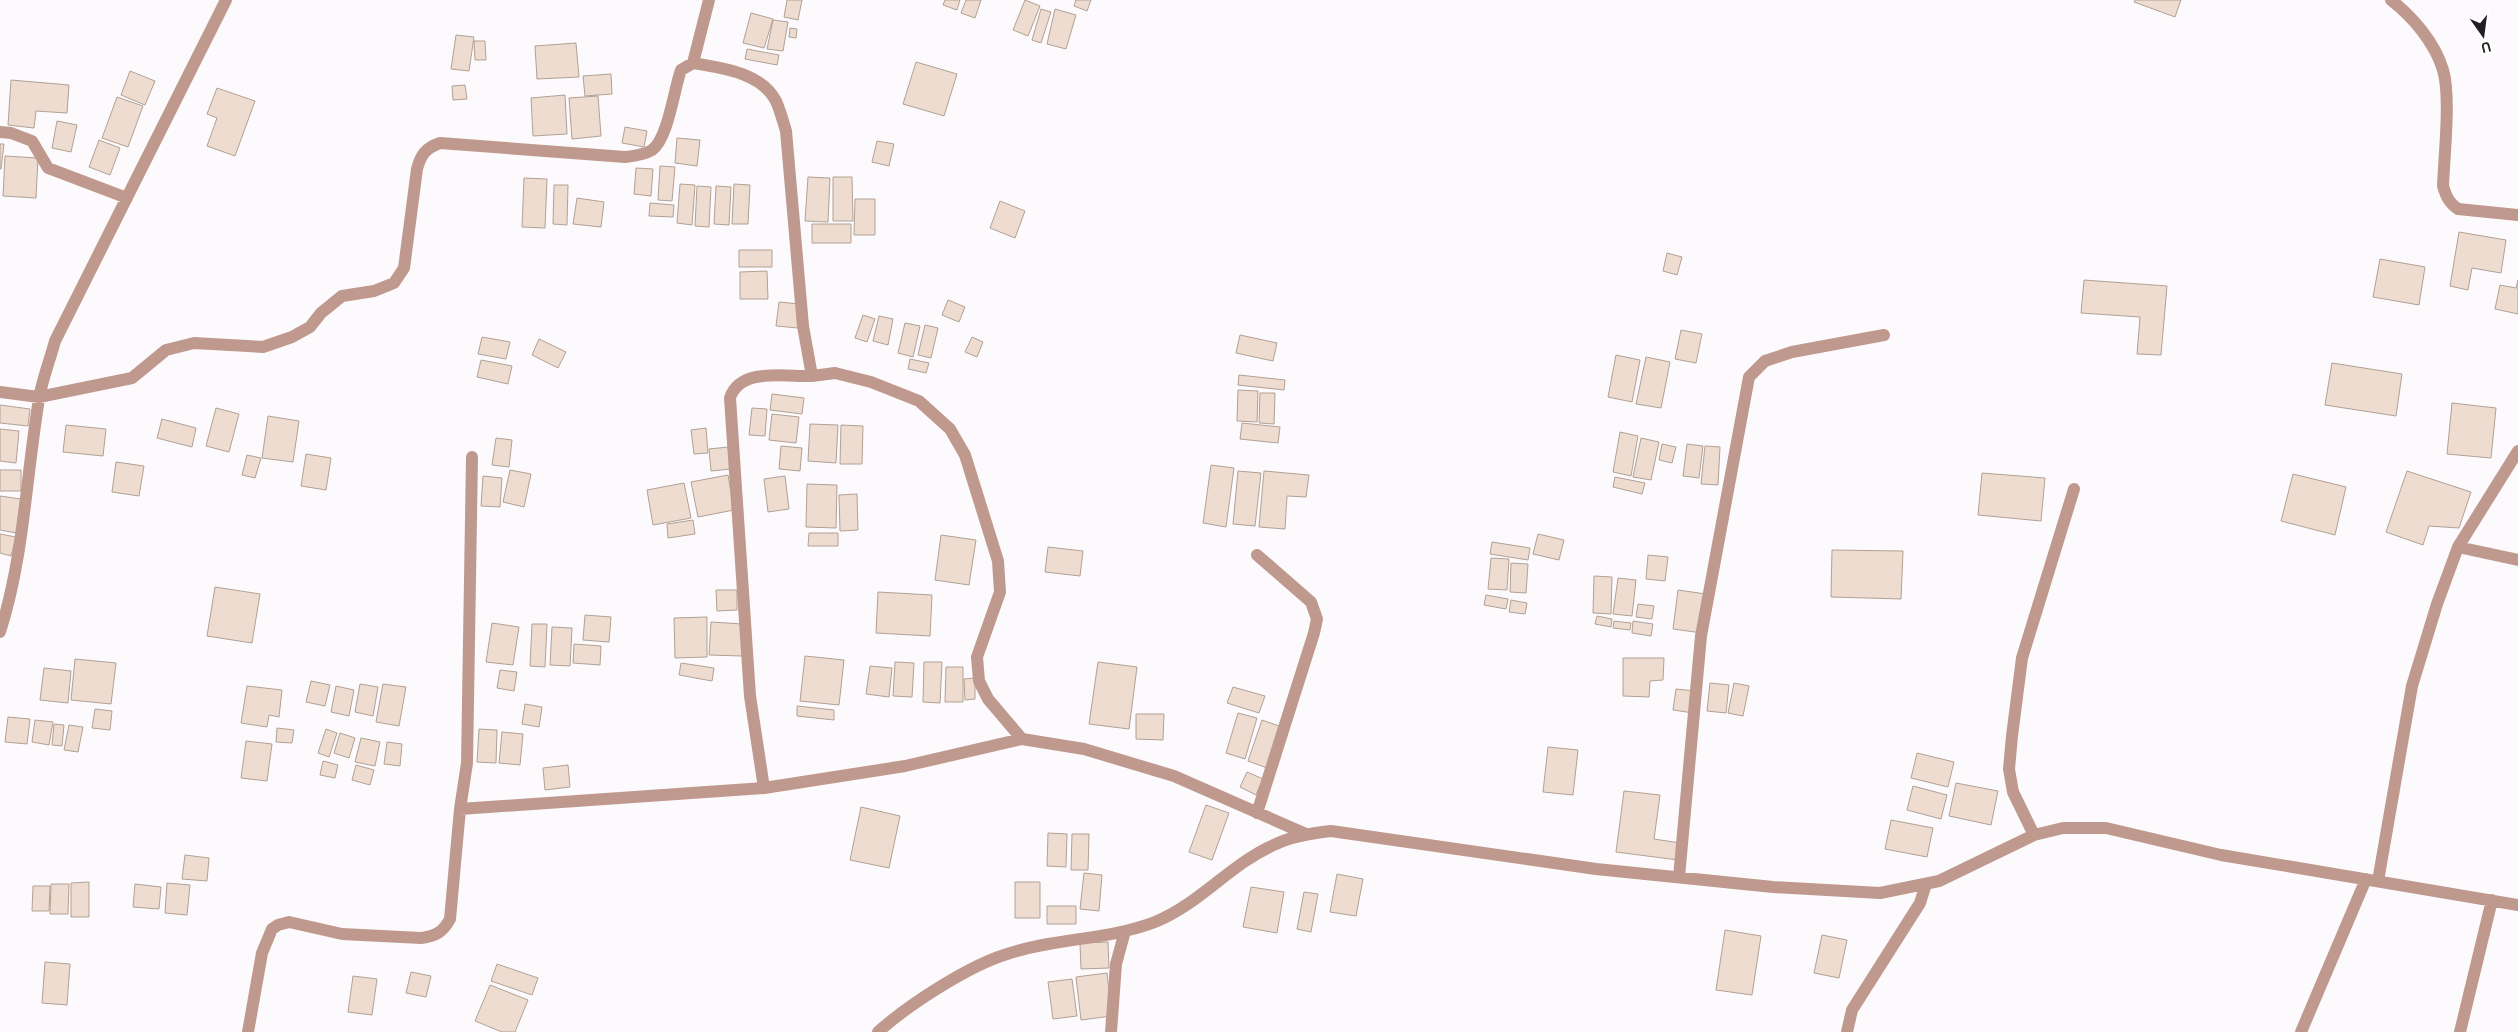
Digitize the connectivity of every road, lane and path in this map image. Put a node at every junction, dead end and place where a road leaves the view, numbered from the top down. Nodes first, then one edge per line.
1 (226, 0) edge
2 (709, 0) edge
3 (2392, 0) edge
4 (692, 63) junction
5 (0, 132) edge
6 (126, 198) junction
7 (2518, 215) edge
8 (1884, 335) dead end
9 (812, 376) junction
10 (0, 392) edge
11 (39, 398) junction
12 (2518, 451) edge
13 (472, 457) dead end
14 (2074, 489) dead end
15 (2458, 548) junction
16 (1257, 555) dead end
17 (2518, 560) edge
18 (0, 632) edge
19 (1022, 739) junction
20 (764, 788) junction
21 (460, 809) junction
22 (1257, 813) junction
23 (1306, 834) junction
24 (2034, 835) junction
25 (1679, 877) junction
26 (2372, 880) junction
27 (1926, 884) junction
28 (2492, 900) junction
29 (2518, 905) edge
30 (1126, 931) junction
31 (248, 1032) edge
32 (878, 1032) edge
33 (1111, 1032) edge
34 (1847, 1032) edge
35 (2300, 1032) edge
36 (2460, 1032) edge

1 - 6 street
2 - 4 street
3 - 7 street
4 - 9 street
4 - 11 street
5 - 6 street
6 - 11 street
8 - 25 street
9 - 19 street
9 - 20 street
10 - 11 street
11 - 18 street
12 - 15 street
13 - 21 street
14 - 24 street
15 - 17 street
15 - 26 street
16 - 22 street
19 - 20 street
19 - 22 street
20 - 21 street
21 - 31 street
22 - 23 street
23 - 25 street
23 - 30 street
24 - 26 street
24 - 27 street
25 - 27 street
26 - 28 street
26 - 35 street
27 - 34 street
28 - 29 street
28 - 36 street
30 - 32 street
30 - 33 street

